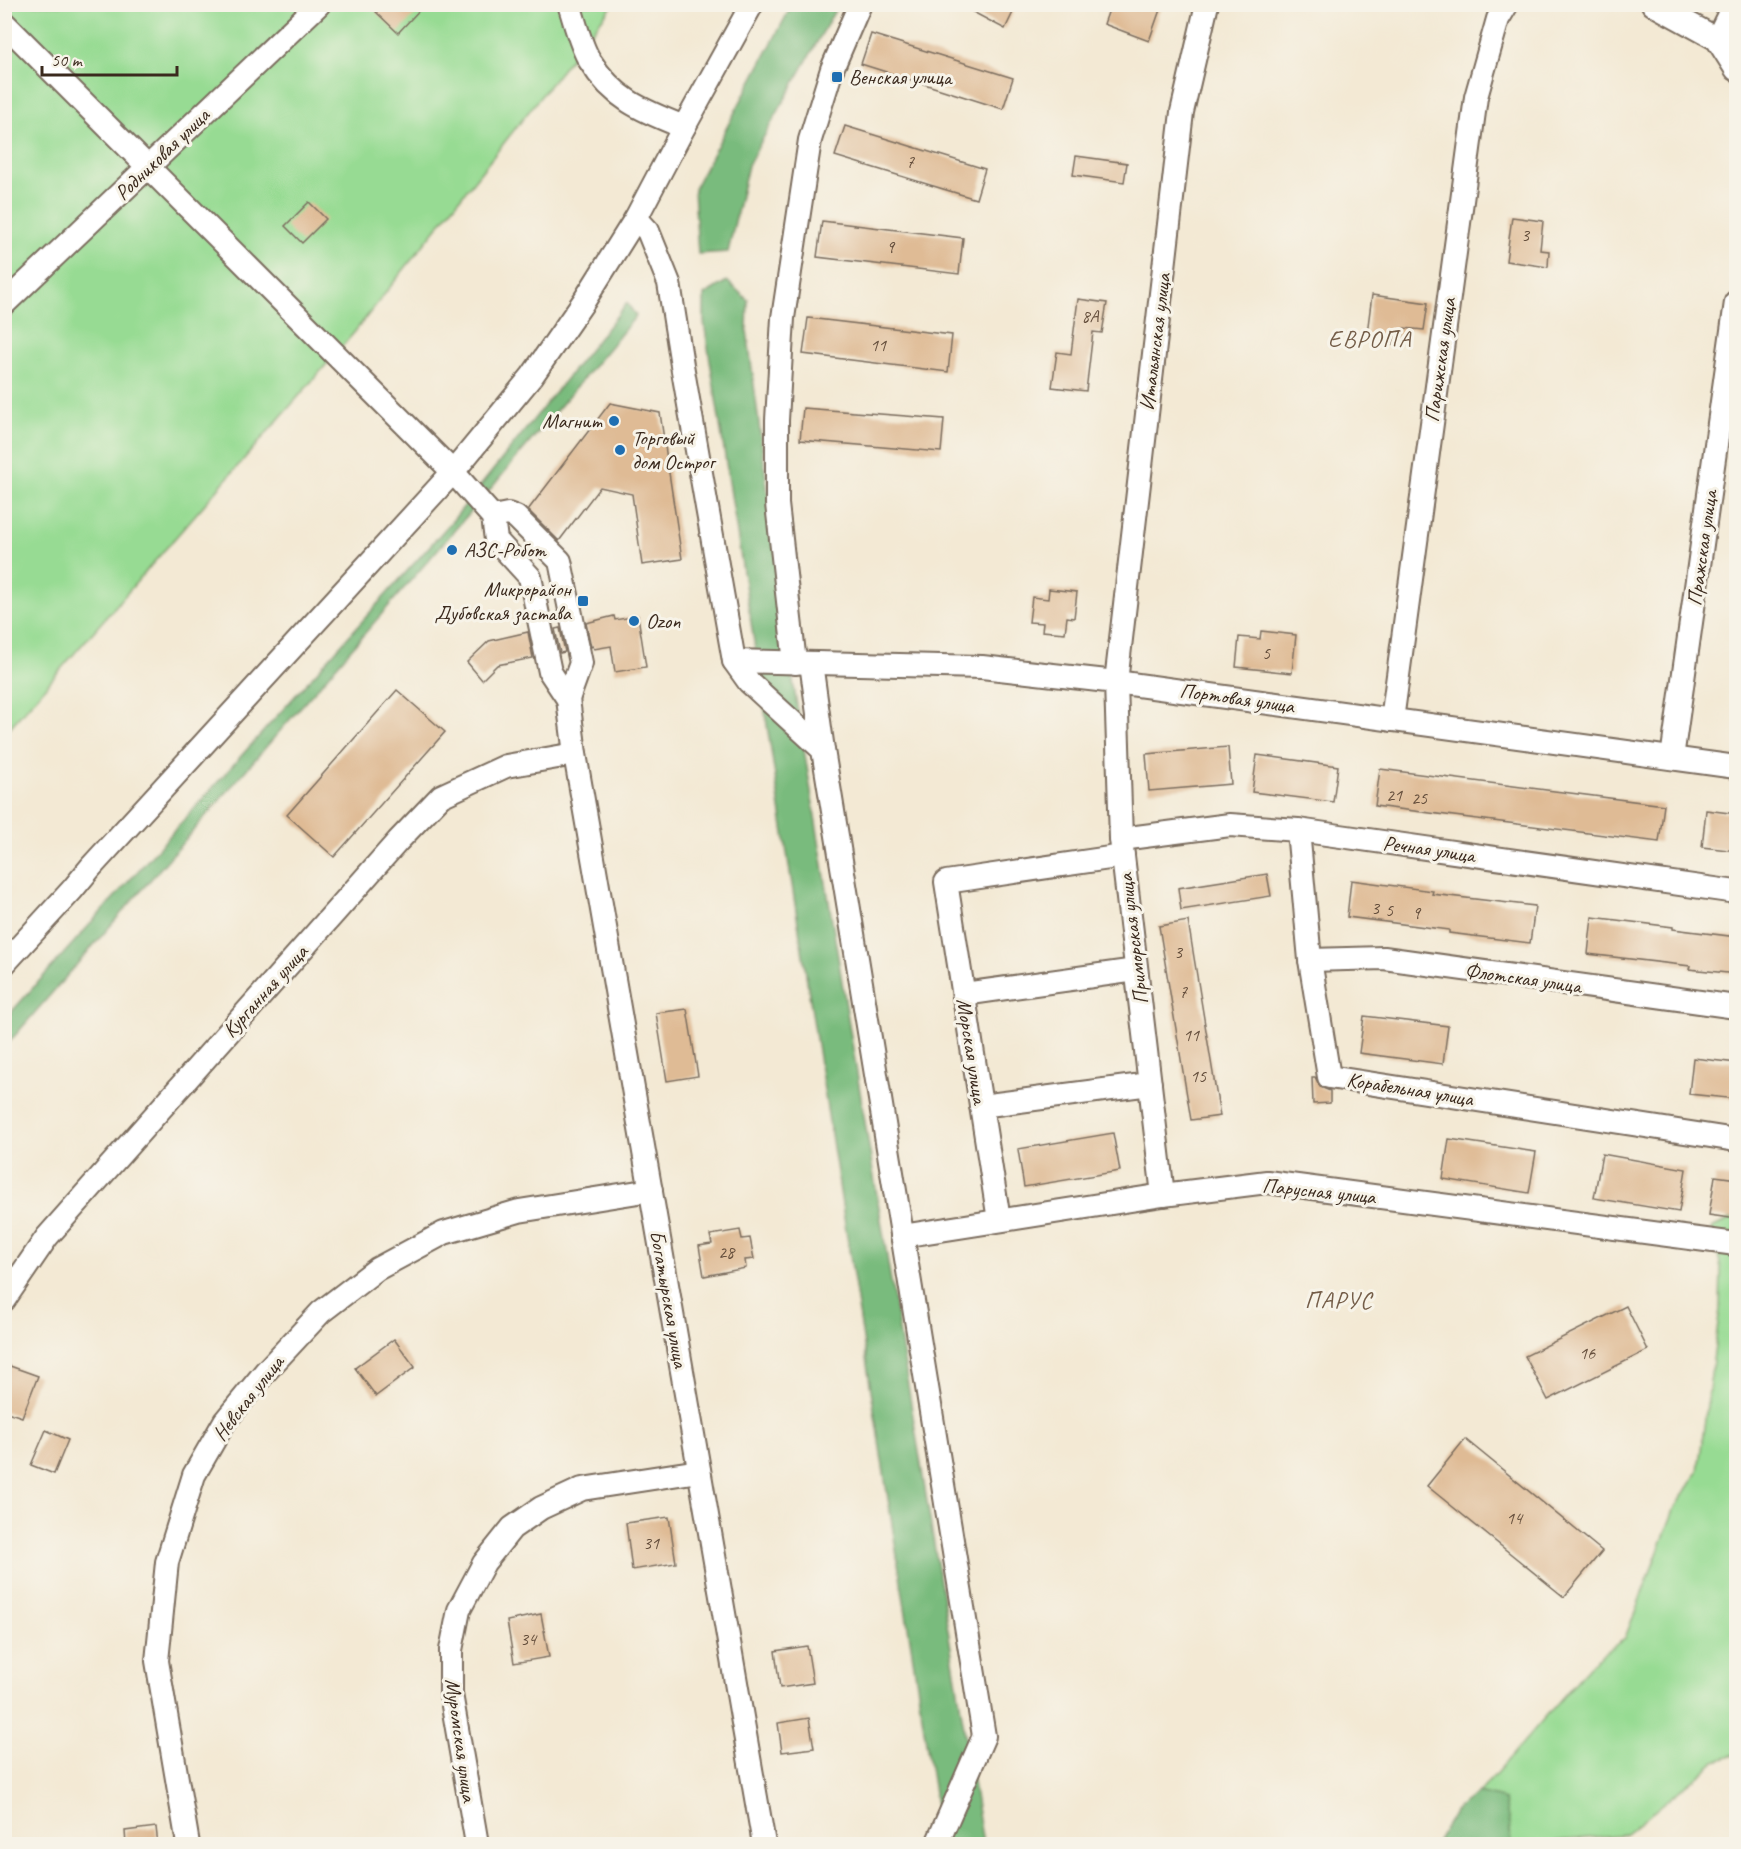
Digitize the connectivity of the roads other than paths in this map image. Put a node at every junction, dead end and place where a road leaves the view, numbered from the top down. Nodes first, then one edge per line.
1 (319, 4) edge
2 (569, 4) edge
3 (752, 4) edge
4 (860, 4) edge
5 (1207, 4) edge
6 (1507, 4) edge
7 (1653, 4) edge
8 (1734, 4) edge
9 (4, 23) edge
10 (1718, 39) junction
11 (1737, 69) edge
12 (684, 127) junction
13 (148, 167) junction
14 (636, 218) junction
15 (1737, 302) edge
16 (4, 304) edge
17 (453, 472) junction
18 (493, 517) junction
19 (734, 661) junction
20 (803, 663) junction
21 (1116, 682) junction
22 (568, 699) junction
23 (1392, 720) junction
24 (823, 750) junction
25 (575, 754) junction
26 (1672, 758) junction
27 (1737, 767) edge
28 (1298, 830) junction
29 (1122, 848) junction
30 (946, 882) joint
31 (1737, 892) edge
32 (1310, 960) junction
33 (4, 964) edge
34 (1136, 969) junction
35 (964, 994) junction
36 (1737, 1007) edge
37 (1150, 1084) junction
38 (981, 1107) junction
39 (1737, 1140) edge
40 (651, 1190) junction
41 (1163, 1195) junction
42 (999, 1220) junction
43 (902, 1236) junction
44 (1737, 1244) edge
45 (4, 1300) edge
46 (699, 1471) junction
47 (188, 1845) edge
48 (477, 1845) edge
49 (764, 1845) edge
50 (937, 1845) edge

1 - 13 street, Родниковая улица
2 - 12 street
3 - 12 street
4 - 20 street
5 - 21 street, Итальянская улица
6 - 23 street, Парижская улица
7 - 10 street
8 - 10 street
9 - 13 street
10 - 11 street
12 - 14 street
13 - 16 street, Родниковая улица
13 - 17 street
14 - 17 street
14 - 19 street
15 - 26 street, Пражская улица
17 - 18 street
17 - 33 street
18 - 22 street
18 - 22 street
19 - 20 street, Портовая улица
19 - 24 street
20 - 21 street, Портовая улица
20 - 24 street
21 - 23 street, Портовая улица
21 - 29 street, Приморская улица
22 - 25 street, Богатырская улица
23 - 26 street, Портовая улица
24 - 43 street
25 - 40 street, Богатырская улица
25 - 45 street, Курганная улица
26 - 27 street, Портовая улица
28 - 29 street, Речная улица
28 - 31 street, Речная улица
28 - 32 street, Корабельная улица
29 - 30 street, Речная улица
29 - 34 street, Приморская улица
30 - 35 street, Морская улица
32 - 36 street, Флотская улица
32 - 39 street, Корабельная улица
34 - 35 street
34 - 37 street, Приморская улица
35 - 38 street, Морская улица
37 - 38 street
37 - 41 street, Приморская улица
38 - 42 street, Морская улица
40 - 46 street, Богатырская улица
40 - 47 street, Невская улица
41 - 42 street, Парусная улица
41 - 44 street, Парусная улица
42 - 43 street, Парусная улица
43 - 50 street
46 - 48 street, Муромская улица
46 - 49 street, Богатырская улица

